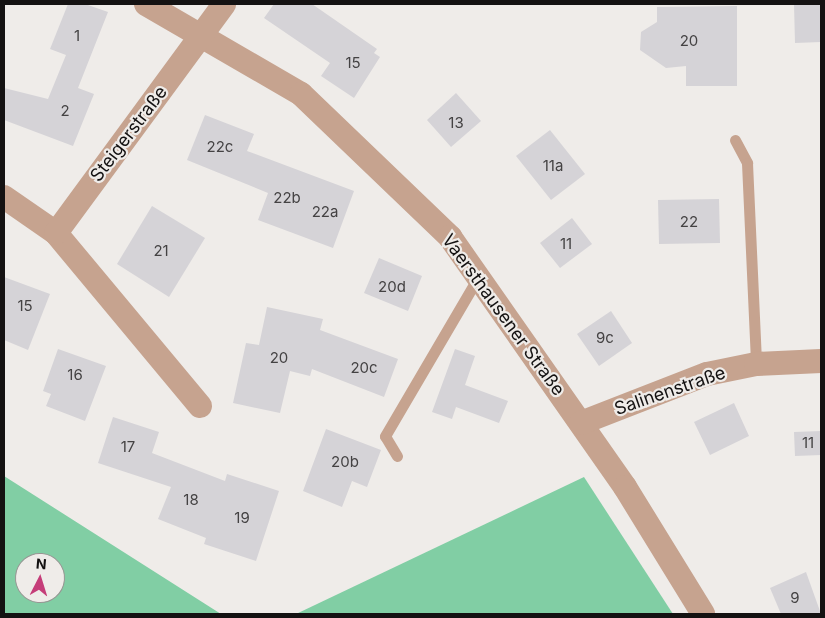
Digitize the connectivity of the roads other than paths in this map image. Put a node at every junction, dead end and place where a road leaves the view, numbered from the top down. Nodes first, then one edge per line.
1 (146, 4) edge
2 (224, 4) edge
3 (202, 36) junction
4 (735, 140) dead end
5 (4, 197) edge
6 (56, 233) junction
7 (479, 276) junction
8 (821, 361) edge
9 (756, 364) junction
10 (200, 406) dead end
11 (581, 423) junction
12 (397, 456) dead end
13 (703, 614) edge

1 - 3 street, Vaersthausener Straße
2 - 3 street, Steigerstraße
3 - 6 street, Steigerstraße
3 - 7 street, Vaersthausener Straße
4 - 9 lane
5 - 6 street
6 - 10 street
7 - 11 street, Vaersthausener Straße
7 - 12 lane
8 - 9 street, Salinenstraße
9 - 11 street, Salinenstraße
11 - 13 street, Vaersthausener Straße

